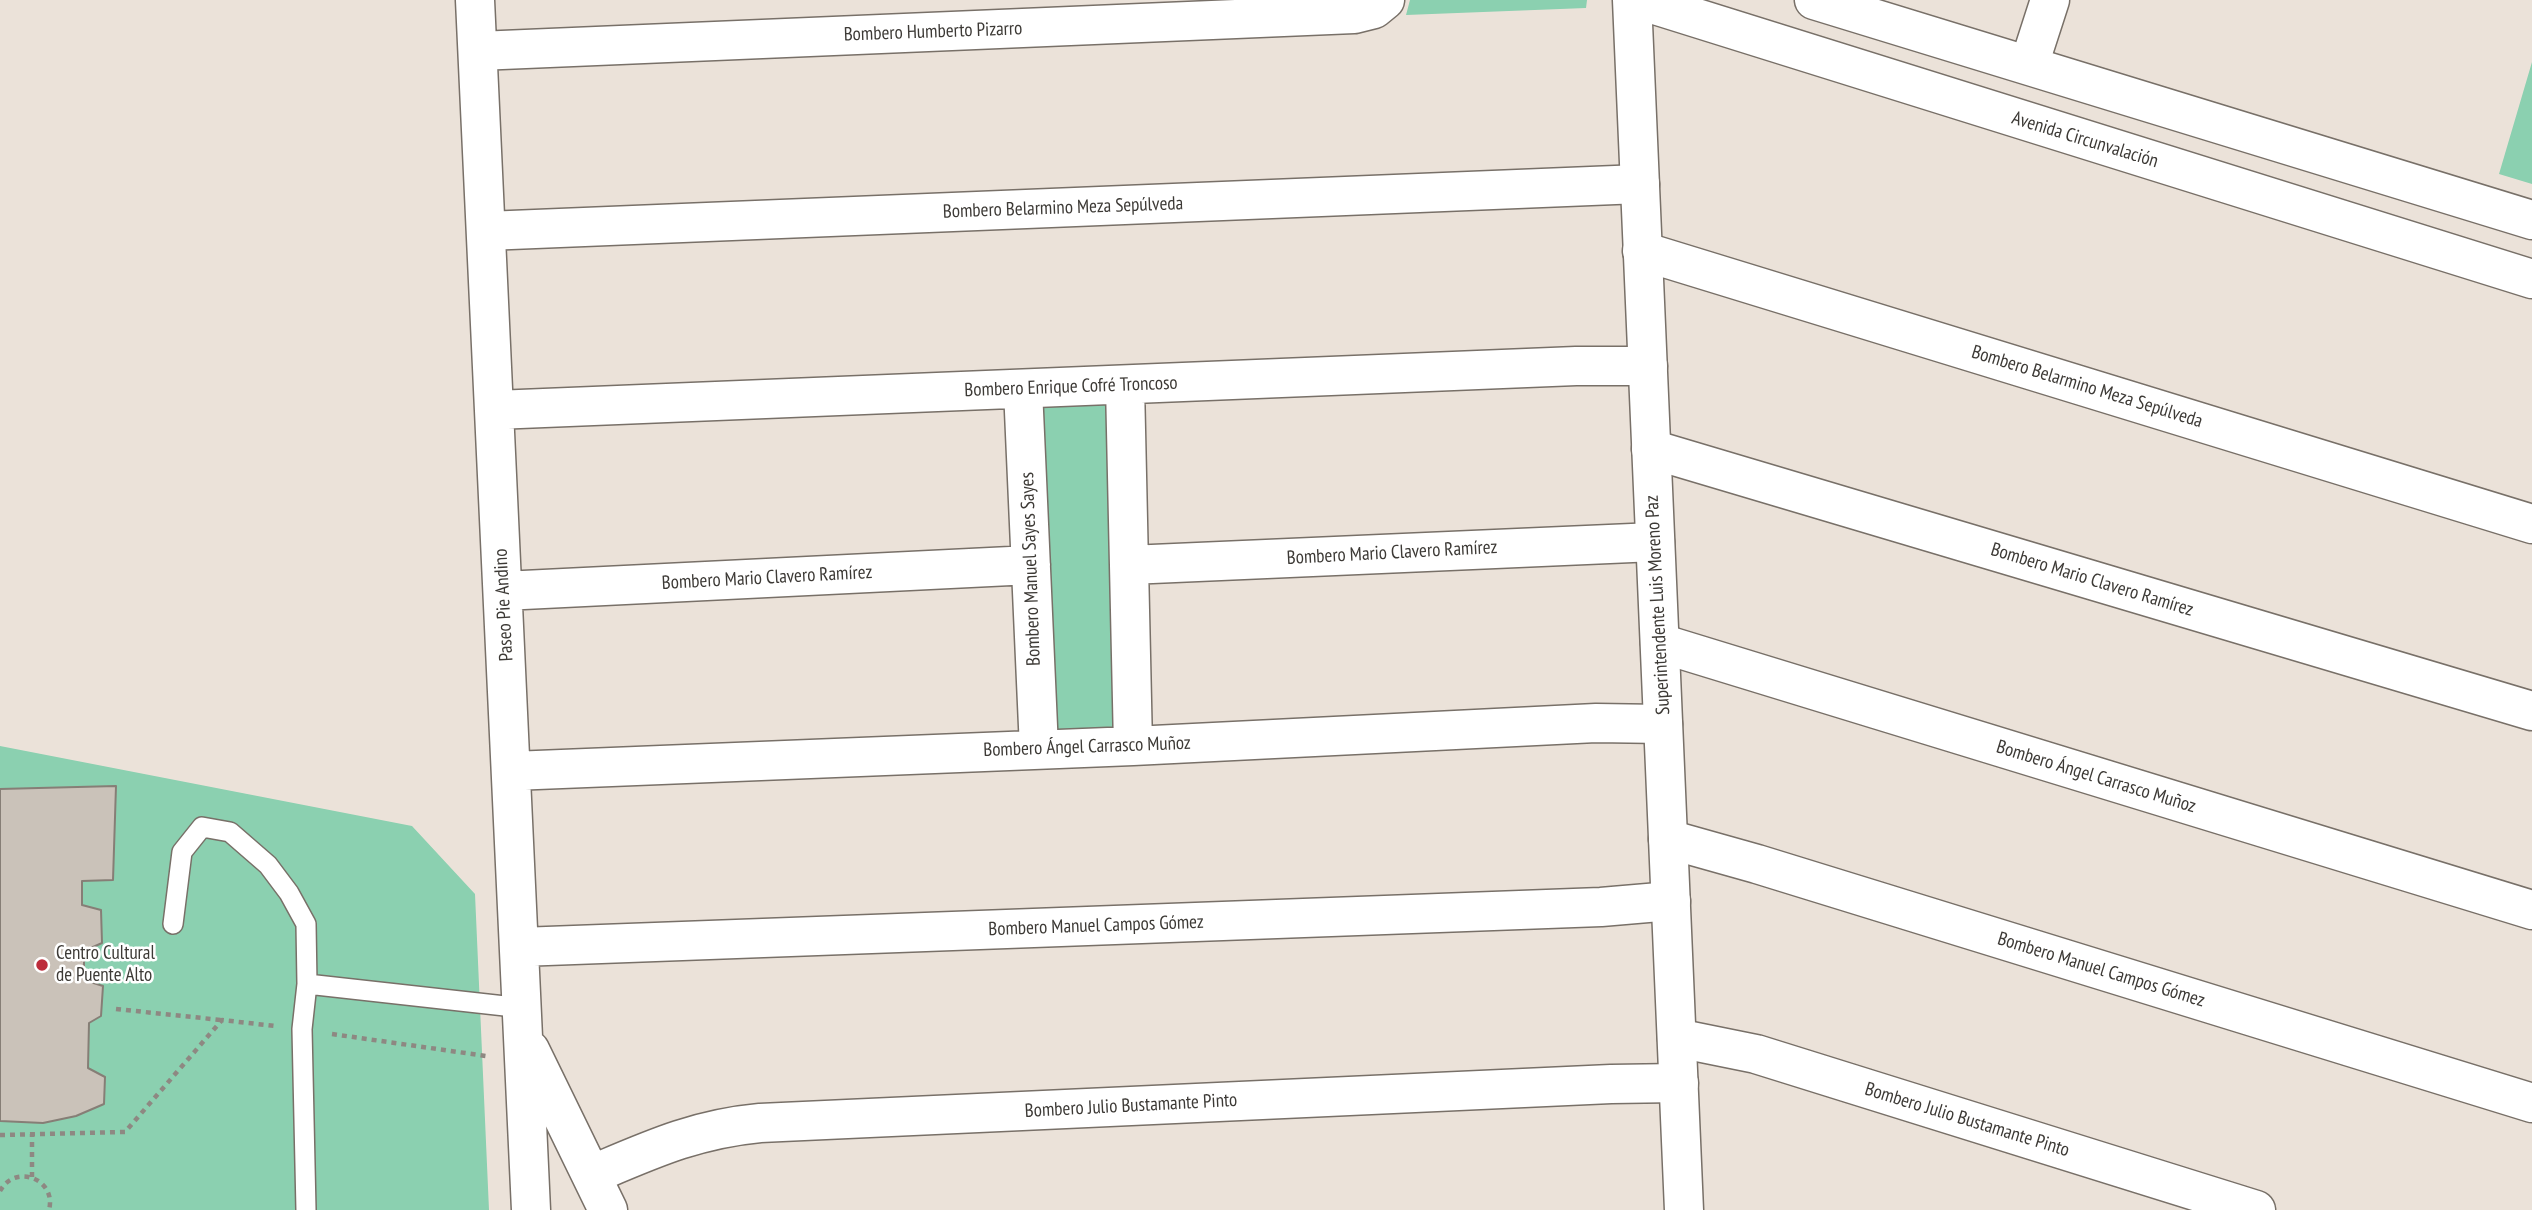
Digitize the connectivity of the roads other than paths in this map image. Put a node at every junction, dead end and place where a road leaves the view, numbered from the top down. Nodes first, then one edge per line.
1 (475, 0) edge
2 (1385, 0) edge
3 (1632, 0) edge
4 (1639, 0) edge
5 (2050, 0) edge
6 (1835, 3) edge
7 (478, 51) junction
8 (2029, 65) junction
9 (1640, 184) junction
10 (2532, 220) edge
11 (486, 231) junction
12 (1643, 251) junction
13 (2532, 279) edge
14 (1648, 366) junction
15 (1125, 385) junction
16 (1023, 389) junction
17 (495, 410) junction
18 (1651, 449) junction
19 (2532, 523) edge
20 (1655, 542) junction
21 (1031, 565) junction
22 (1129, 565) junction
23 (503, 591) junction
24 (1660, 643) junction
25 (2532, 711) edge
26 (1663, 724) junction
27 (1133, 746) junction
28 (1039, 749) junction
29 (512, 771) junction
30 (1668, 839) junction
31 (1671, 901) junction
32 (2532, 910) edge
33 (173, 924) dead end
34 (520, 947) junction
35 (307, 984) junction
36 (524, 1036) junction
37 (1677, 1038) junction
38 (1679, 1083) junction
39 (2532, 1103) edge
40 (591, 1175) junction
41 (306, 1210) edge
42 (531, 1210) edge
43 (608, 1210) edge
44 (1685, 1210) edge
45 (2256, 1210) edge

1 - 7 street, Paseo Pie Andino
2 - 7 street, Bombero Humberto Pizarro
3 - 9 street, Superintendente Luis Moreno Paz
4 - 13 street, Avenida Circunvalación
5 - 8 street
6 - 8 street
7 - 11 street, Paseo Pie Andino
8 - 10 street
9 - 11 street, Bombero Belarmino Meza Sepúlveda
9 - 12 street, Superintendente Luis Moreno Paz
11 - 17 street, Paseo Pie Andino
12 - 14 street, Superintendente Luis Moreno Paz
12 - 19 street, Bombero Belarmino Meza Sepúlveda
14 - 15 street, Bombero Enrique Cofré Troncoso
14 - 18 street, Superintendente Luis Moreno Paz
15 - 16 street, Bombero Enrique Cofré Troncoso
15 - 22 street
16 - 17 street, Bombero Enrique Cofré Troncoso
16 - 21 street, Bombero Manuel Sayes Sayes
17 - 23 street, Paseo Pie Andino
18 - 20 street, Superintendente Luis Moreno Paz
18 - 25 street, Bombero Mario Clavero Ramírez
20 - 22 street, Bombero Mario Clavero Ramírez
20 - 24 street, Superintendente Luis Moreno Paz
21 - 23 street, Bombero Mario Clavero Ramírez
21 - 28 street, Bombero Manuel Sayes Sayes
22 - 27 street
23 - 29 street, Paseo Pie Andino
24 - 26 street, Superintendente Luis Moreno Paz
24 - 32 street, Bombero Ángel Carrasco Muñoz
26 - 27 street, Bombero Ángel Carrasco Muñoz
26 - 30 street, Superintendente Luis Moreno Paz
27 - 28 street, Bombero Ángel Carrasco Muñoz
28 - 29 street, Bombero Ángel Carrasco Muñoz
29 - 34 street, Paseo Pie Andino
30 - 31 street, Superintendente Luis Moreno Paz
30 - 39 street, Bombero Manuel Campos Gómez
31 - 34 street, Bombero Manuel Campos Gómez
31 - 37 street, Superintendente Luis Moreno Paz
33 - 35 lane
34 - 36 street, Paseo Pie Andino
35 - 36 lane
35 - 41 lane
36 - 40 street
36 - 42 street, Paseo Pie Andino
37 - 38 street, Superintendente Luis Moreno Paz
37 - 45 street, Bombero Julio Bustamante Pinto
38 - 40 street, Bombero Julio Bustamante Pinto
38 - 44 street, Superintendente Luis Moreno Paz
40 - 43 street

